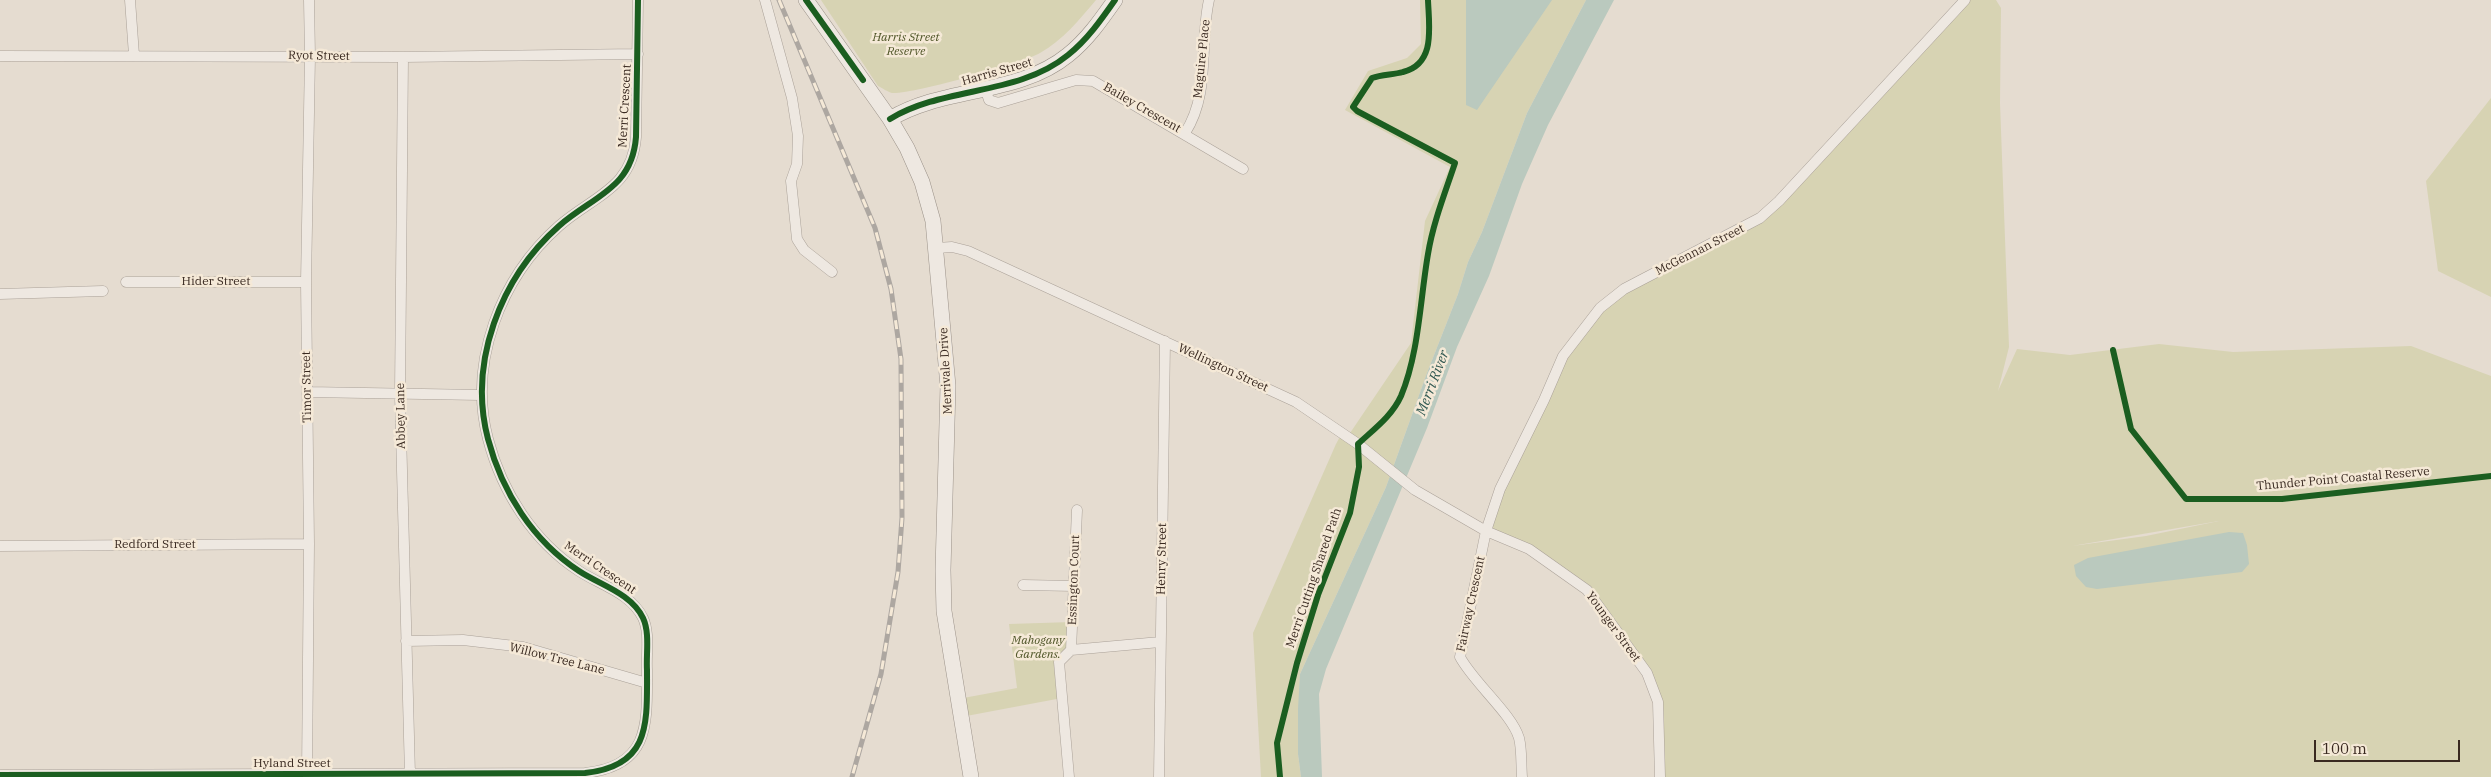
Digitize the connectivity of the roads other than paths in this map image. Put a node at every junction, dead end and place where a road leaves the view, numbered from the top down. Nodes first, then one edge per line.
1 (130, 0) edge
2 (309, 0) edge
3 (638, 0) edge
4 (765, 0) edge
5 (806, 0) edge
6 (1115, 0) edge
7 (1207, 0) edge
8 (1965, 0) edge
9 (638, 54) junction
10 (134, 55) junction
11 (0, 56) edge
12 (310, 56) junction
13 (403, 57) junction
14 (985, 88) junction
15 (890, 118) junction
16 (1185, 133) junction
17 (1243, 169) dead end
18 (937, 248) junction
19 (832, 272) dead end
20 (126, 282) dead end
21 (306, 282) junction
22 (103, 291) dead end
23 (0, 294) edge
24 (1165, 341) junction
25 (308, 392) junction
26 (400, 394) junction
27 (480, 395) junction
28 (1077, 510) dead end
29 (1486, 531) junction
30 (309, 544) junction
31 (0, 546) edge
32 (1023, 586) dead end
33 (1074, 586) junction
34 (406, 641) junction
35 (1160, 642) junction
36 (1071, 650) junction
37 (647, 683) junction
38 (585, 773) joint
39 (0, 775) edge
40 (307, 775) junction
41 (410, 775) junction
42 (273, 776) edge
43 (971, 777) edge
44 (1069, 777) edge
45 (1159, 777) edge
46 (1522, 777) edge
47 (1660, 777) edge

1 - 10 street
2 - 12 street, Timor Street
3 - 9 street, Merri Crescent
4 - 19 street
5 - 15 street, Merrivale Drive
6 - 14 street, Harris Street
7 - 16 street, Maguire Place
8 - 29 street, McGennan Street
9 - 13 street, Ryot Street
9 - 27 street, Merri Crescent
10 - 11 street, Ryot Street
10 - 12 street, Ryot Street
12 - 13 street, Ryot Street
12 - 21 street, Timor Street
13 - 26 street, Abbey Lane
14 - 15 street, Harris Street
14 - 16 street, Bailey Crescent
15 - 18 street, Merrivale Drive
16 - 17 street, Bailey Crescent
18 - 24 street, Wellington Street
18 - 43 street, Merrivale Drive
20 - 21 street, Hider Street
21 - 25 street, Timor Street
22 - 23 street
24 - 29 street, Wellington Street
24 - 35 street, Henry Street
25 - 26 street
25 - 30 street, Timor Street
26 - 27 street
26 - 34 street, Abbey Lane
27 - 37 street, Merri Crescent
28 - 33 street, Essington Court
29 - 46 street, Fairway Crescent
29 - 47 street, Younger Street
30 - 31 street, Redford Street
30 - 40 street, Timor Street
32 - 33 street
33 - 36 street, Essington Court
34 - 37 street, Willow Tree Lane
34 - 41 street, Abbey Lane
35 - 36 street
35 - 45 street, Henry Street
36 - 44 street
37 - 38 street, Merri Crescent
38 - 41 street, Hyland Street
39 - 42 street, Hyland Street
40 - 41 street, Hyland Street
40 - 42 street, Hyland Street

